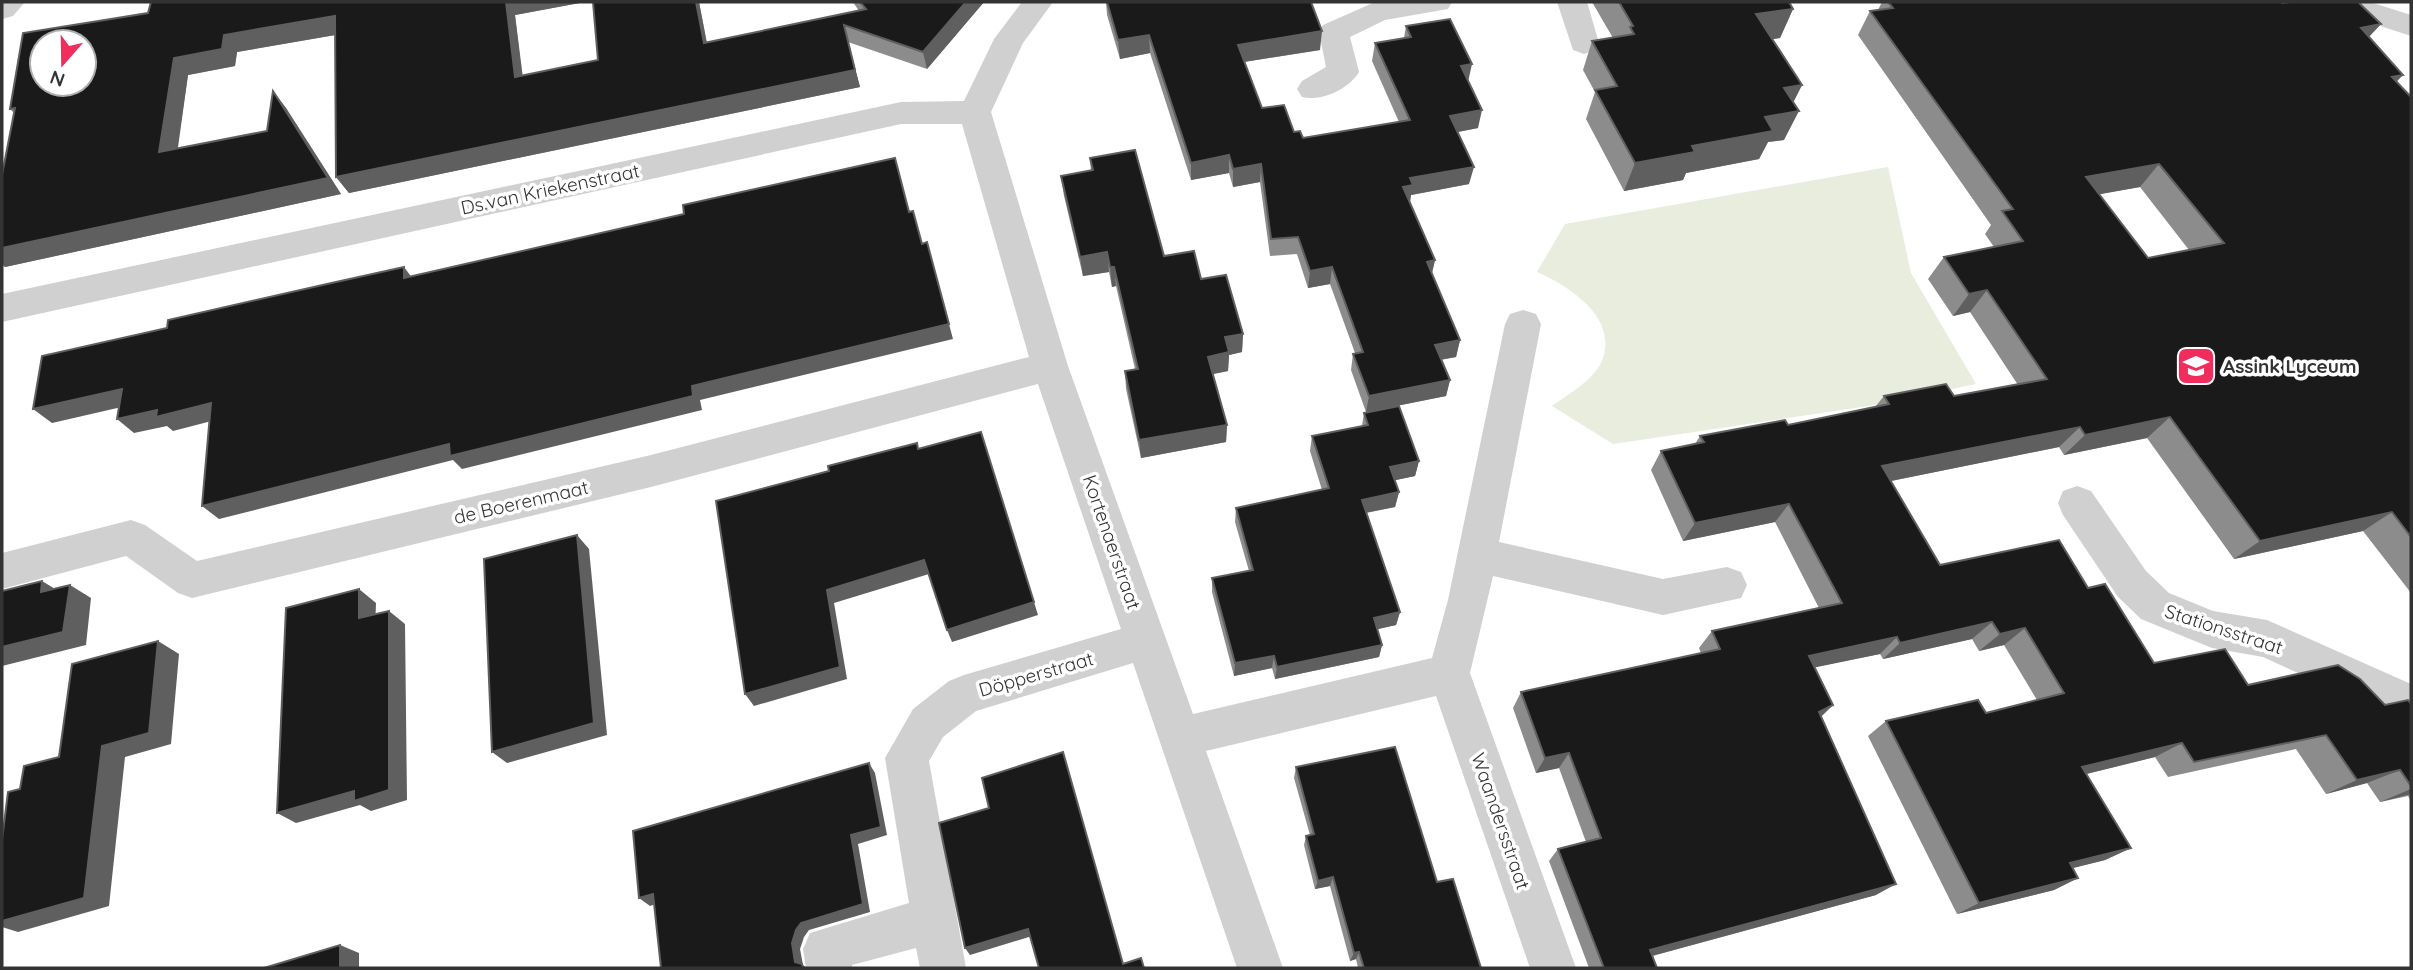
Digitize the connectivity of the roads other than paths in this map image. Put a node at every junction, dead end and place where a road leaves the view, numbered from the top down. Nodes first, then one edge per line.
1 (10, 2) edge
2 (1038, 2) edge
3 (1437, 2) edge
4 (1572, 2) edge
5 (2339, 2) edge
6 (2370, 7) edge
7 (2, 9) edge
8 (2411, 26) edge
9 (1584, 43) dead end
10 (1313, 89) dead end
11 (975, 112) junction
12 (2, 308) edge
13 (1523, 324) dead end
14 (1049, 366) junction
15 (2077, 503) dead end
16 (1477, 555) junction
17 (2, 571) edge
18 (1727, 585) dead end
19 (1146, 640) junction
20 (1449, 673) junction
21 (2411, 705) edge
22 (1181, 737) junction
23 (933, 920) junction
24 (829, 968) edge
25 (943, 968) edge
26 (1260, 968) edge
27 (1553, 968) edge

1 - 7 street
2 - 11 street
3 - 10 street
4 - 9 street
5 - 6 street
6 - 8 street
11 - 12 street, Ds.van Kriekenstraat
11 - 14 street, Kortenaerstraat
13 - 16 street
14 - 17 street, de Boerenmaat
14 - 19 street, Kortenaerstraat
15 - 21 street, Stationsstraat
16 - 18 street
16 - 20 street
19 - 22 street, Kortenaerstraat
19 - 23 street, Döpperstraat
20 - 22 street
20 - 27 street, Waandersstraat
22 - 26 street, Kortenaerstraat
23 - 24 street
23 - 25 street, Döpperstraat

